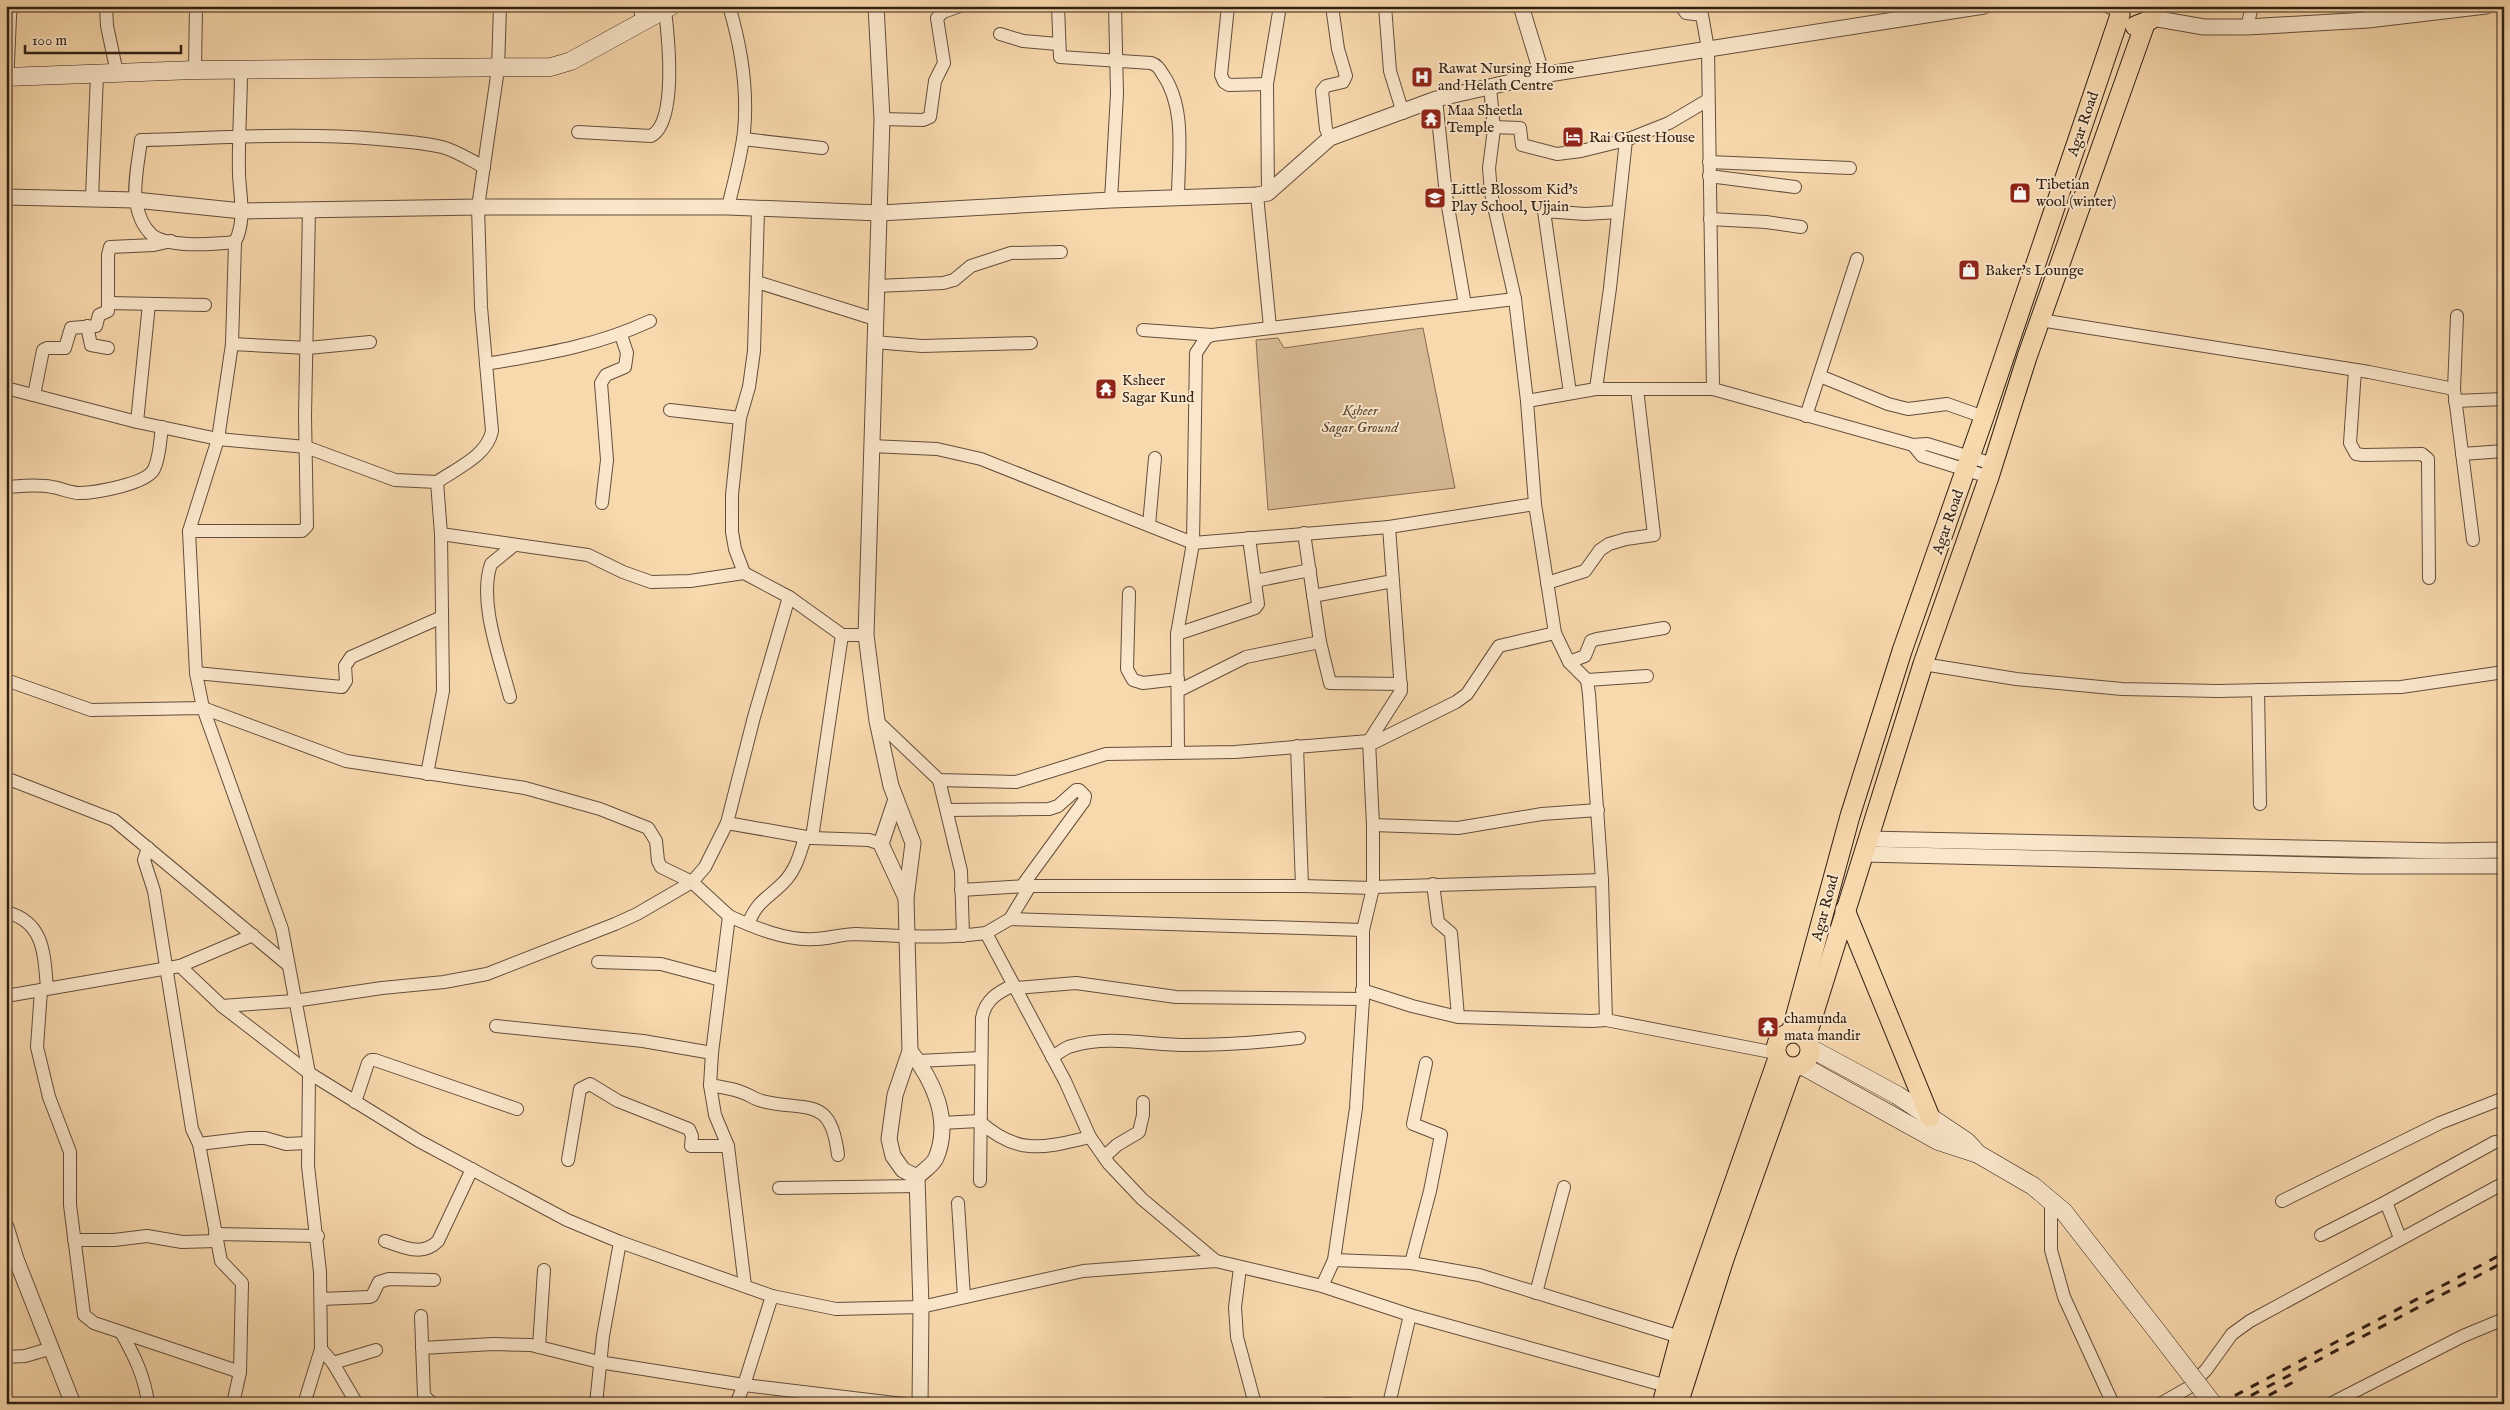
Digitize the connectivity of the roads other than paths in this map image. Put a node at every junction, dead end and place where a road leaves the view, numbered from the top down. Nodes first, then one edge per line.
1 (9, 6) edge
2 (106, 6) edge
3 (196, 6) edge
4 (500, 6) edge
5 (729, 6) edge
6 (876, 6) edge
7 (960, 6) edge
8 (1058, 6) edge
9 (1116, 6) edge
10 (1228, 6) edge
11 (1280, 6) edge
12 (1332, 6) edge
13 (1385, 6) edge
14 (1521, 6) edge
15 (1681, 6) edge
16 (1984, 6) edge
17 (2252, 6) edge
18 (2486, 6) edge
19 (668, 8) edge
20 (2117, 9) edge
21 (2443, 9) edge
22 (2370, 13) edge
23 (641, 14) edge
24 (2150, 16) edge
25 (2247, 27) junction
26 (1000, 34) dead end
27 (1058, 44) junction
28 (1708, 49) junction
29 (1116, 61) junction
30 (498, 68) junction
31 (195, 70) junction
32 (241, 70) junction
33 (117, 73) junction
34 (97, 74) junction
35 (1542, 75) junction
36 (6, 76) edge
37 (1267, 84) junction
38 (1490, 87) junction
39 (1436, 99) junction
40 (1708, 100) junction
41 (1403, 114) junction
42 (882, 119) junction
43 (1493, 127) junction
44 (578, 132) dead end
45 (240, 137) junction
46 (1330, 138) junction
47 (742, 139) junction
48 (1626, 140) junction
49 (822, 148) dead end
50 (1709, 162) junction
51 (484, 167) junction
52 (1850, 168) dead end
53 (1709, 176) junction
54 (1794, 187) dead end
55 (1263, 194) junction
56 (6, 197) edge
57 (92, 198) junction
58 (1178, 198) junction
59 (135, 200) junction
60 (1111, 200) junction
61 (478, 207) junction
62 (728, 207) junction
63 (309, 209) junction
64 (758, 210) junction
65 (242, 211) junction
66 (1618, 212) junction
67 (880, 213) junction
68 (1710, 219) junction
69 (1801, 228) dead end
70 (170, 241) junction
71 (235, 242) junction
72 (1061, 252) dead end
73 (1857, 259) dead end
74 (757, 282) junction
75 (877, 286) junction
76 (1515, 300) junction
77 (108, 303) junction
78 (148, 304) junction
79 (205, 305) dead end
80 (1465, 305) junction
81 (2457, 316) dead end
82 (875, 319) junction
83 (2040, 320) junction
84 (650, 321) dead end
85 (87, 326) junction
86 (1270, 327) junction
87 (1143, 330) dead end
88 (620, 335) junction
89 (1212, 335) junction
90 (370, 342) dead end
91 (874, 342) junction
92 (232, 344) junction
93 (1031, 344) dead end
94 (108, 348) dead end
95 (308, 348) junction
96 (486, 364) junction
97 (2355, 370) junction
98 (1820, 376) junction
99 (6, 388) edge
100 (1596, 389) junction
101 (1637, 390) junction
102 (1713, 390) junction
103 (1570, 393) junction
104 (34, 395) junction
105 (2454, 395) junction
106 (2504, 399) edge
107 (1527, 401) junction
108 (670, 410) dead end
109 (1806, 416) junction
110 (1984, 417) junction
111 (740, 418) junction
112 (137, 422) junction
113 (162, 428) junction
114 (218, 438) junction
115 (306, 446) junction
116 (871, 446) junction
117 (2504, 451) edge
118 (2462, 454) junction
119 (1155, 458) dead end
120 (1968, 464) junction
121 (1991, 470) junction
122 (437, 482) junction
123 (6, 487) edge
124 (602, 503) dead end
125 (1535, 504) junction
126 (1149, 525) junction
127 (1390, 527) junction
128 (189, 531) junction
129 (1304, 533) junction
130 (441, 534) junction
131 (1249, 538) junction
132 (2473, 540) dead end
133 (1193, 543) junction
134 (513, 546) junction
135 (1310, 570) junction
136 (744, 573) junction
137 (2429, 578) dead end
138 (1255, 581) junction
139 (1393, 581) junction
140 (1547, 583) junction
141 (1129, 594) dead end
142 (1313, 596) junction
143 (789, 597) junction
144 (442, 616) junction
145 (1664, 628) dead end
146 (1555, 633) junction
147 (1177, 634) junction
148 (842, 635) junction
149 (866, 636) junction
150 (1320, 642) junction
151 (1569, 662) junction
152 (1923, 664) junction
153 (2504, 672) edge
154 (196, 673) junction
155 (1647, 676) dead end
156 (6, 680) edge
157 (1587, 680) junction
158 (1402, 684) junction
159 (1178, 685) junction
160 (2258, 690) junction
161 (510, 697) dead end
162 (203, 708) junction
163 (877, 721) junction
164 (1369, 743) junction
165 (1297, 746) junction
166 (1178, 752) junction
167 (427, 774) junction
168 (6, 778) edge
169 (940, 780) junction
170 (896, 799) junction
171 (2260, 804) dead end
172 (947, 810) junction
173 (1598, 810) junction
174 (728, 823) junction
175 (1373, 825) junction
176 (808, 837) junction
177 (881, 844) junction
178 (2097, 844) junction
179 (1865, 846) junction
180 (2239, 847) junction
181 (148, 848) junction
182 (2504, 850) edge
183 (2098, 860) junction
184 (2241, 863) junction
185 (2504, 866) edge
186 (1602, 880) junction
187 (692, 882) junction
188 (1433, 884) junction
189 (1026, 886) junction
190 (1302, 886) junction
191 (1373, 888) junction
192 (961, 890) junction
193 (906, 898) junction
194 (1844, 910) junction
195 (6, 912) edge
196 (729, 916) junction
197 (1010, 919) junction
198 (748, 924) junction
199 (1363, 930) junction
200 (986, 933) junction
201 (253, 935) junction
202 (963, 936) junction
203 (906, 937) junction
204 (598, 962) dead end
205 (287, 964) junction
206 (180, 966) junction
207 (165, 967) junction
208 (721, 980) junction
209 (1015, 986) junction
210 (44, 989) junction
211 (1362, 995) junction
212 (6, 996) edge
213 (294, 1001) junction
214 (222, 1006) junction
215 (1458, 1016) junction
216 (1606, 1020) junction
217 (496, 1026) dead end
218 (1299, 1038) dead end
219 (1802, 1040) junction
220 (712, 1053) junction
221 (914, 1056) junction
222 (981, 1058) junction
223 (1052, 1058) junction
224 (1787, 1061) junction
225 (1426, 1063) dead end
226 (309, 1073) junction
227 (710, 1085) junction
228 (2504, 1098) edge
229 (355, 1102) junction
230 (1143, 1102) dead end
231 (517, 1109) dead end
232 (1930, 1117) junction
233 (979, 1121) junction
234 (941, 1122) junction
235 (1090, 1138) junction
236 (2495, 1142) dead end
237 (307, 1143) junction
238 (199, 1144) junction
239 (728, 1146) junction
240 (1978, 1154) junction
241 (838, 1155) dead end
242 (1104, 1157) junction
243 (568, 1160) dead end
244 (472, 1169) junction
245 (980, 1181) dead end
246 (917, 1182) junction
247 (2504, 1183) edge
248 (1564, 1187) dead end
249 (779, 1188) dead end
250 (2051, 1201) junction
251 (2282, 1201) dead end
252 (2386, 1202) junction
253 (958, 1203) dead end
254 (6, 1227) edge
255 (318, 1236) junction
256 (2322, 1236) dead end
257 (216, 1238) junction
258 (2400, 1238) junction
259 (74, 1240) junction
260 (385, 1241) dead end
261 (620, 1242) junction
262 (1334, 1260) junction
263 (6, 1261) edge
264 (1216, 1262) junction
265 (1411, 1263) junction
266 (1240, 1268) junction
267 (544, 1270) dead end
268 (434, 1280) dead end
269 (745, 1286) junction
270 (1322, 1286) junction
271 (1536, 1293) junction
272 (772, 1296) junction
273 (964, 1296) junction
274 (321, 1299) junction
275 (920, 1307) junction
276 (1410, 1315) junction
277 (421, 1316) dead end
278 (2504, 1320) edge
279 (121, 1332) junction
280 (1680, 1337) junction
281 (538, 1347) junction
282 (422, 1348) junction
283 (321, 1349) junction
284 (48, 1350) junction
285 (376, 1350) dead end
286 (6, 1357) edge
287 (600, 1362) junction
288 (333, 1363) junction
289 (240, 1372) junction
290 (744, 1385) junction
291 (1673, 1396) edge
292 (63, 1404) edge
293 (72, 1404) edge
294 (148, 1404) edge
295 (232, 1404) edge
296 (304, 1404) edge
297 (357, 1404) edge
298 (433, 1404) edge
299 (596, 1404) edge
300 (736, 1404) edge
301 (903, 1404) edge
302 (920, 1404) edge
303 (1255, 1404) edge
304 (1326, 1404) edge
305 (1349, 1404) edge
306 (1390, 1404) edge
307 (2113, 1404) edge
308 (2160, 1404) edge
309 (2213, 1404) edge
310 (2330, 1404) edge

1 - 36 street
2 - 33 street
3 - 31 street
4 - 30 street
5 - 47 street
6 - 42 street
7 - 42 street
8 - 27 street
9 - 29 street
10 - 37 street
11 - 37 street
12 - 46 street
13 - 41 street
14 - 35 street
15 - 28 street
16 - 28 street
17 - 25 street
18 - 21 street
19 - 23 main road
19 - 44 street
20 - 24 main road, Agar Road
20 - 110 main road, Agar Road
21 - 22 street
22 - 25 street
23 - 30 main road
24 - 25 street
24 - 83 main road
26 - 27 street
27 - 29 street
28 - 35 street
28 - 40 street
29 - 58 street
29 - 60 street
30 - 32 main road
30 - 51 street
31 - 32 main road
31 - 33 main road
32 - 45 street
33 - 34 main road
34 - 36 main road
34 - 57 street
35 - 38 street
37 - 55 street
38 - 39 street
38 - 43 street
39 - 41 street
39 - 80 street
40 - 48 street
40 - 50 street
41 - 46 street
42 - 67 street
43 - 48 street
43 - 76 street
45 - 51 street
45 - 59 street
45 - 65 street
46 - 55 street
47 - 49 street
47 - 62 street
48 - 66 street
50 - 52 street
50 - 53 street
51 - 61 street
53 - 54 street
53 - 68 street
55 - 58 street
55 - 86 street
56 - 57 street
57 - 59 street
58 - 60 street
59 - 65 street
59 - 70 street
60 - 67 street
61 - 62 street
61 - 63 street
61 - 96 street
62 - 64 street
63 - 65 street
63 - 95 street
64 - 67 street
64 - 74 street
65 - 71 street
66 - 100 street
66 - 103 street
67 - 75 street
68 - 69 street
68 - 102 street
70 - 71 street
70 - 77 street
71 - 92 street
72 - 75 street
73 - 98 street
74 - 82 street
74 - 111 street
75 - 82 street
76 - 80 street
76 - 107 street
77 - 78 street
77 - 85 street
78 - 79 street
78 - 112 street
80 - 86 street
81 - 105 street
82 - 91 street
83 - 97 street
83 - 121 main road
84 - 88 street
85 - 94 street
85 - 104 street
86 - 89 street
87 - 89 street
88 - 96 street
88 - 124 street
89 - 133 street
90 - 95 street
91 - 93 street
91 - 116 street
92 - 95 street
92 - 114 street
95 - 115 street
96 - 122 street
97 - 105 street
97 - 137 street
98 - 109 street
98 - 110 street
99 - 104 street
100 - 101 street
100 - 103 street
101 - 102 street
101 - 140 street
102 - 109 street
103 - 107 street
104 - 112 street
105 - 106 street
105 - 118 street
107 - 125 street
108 - 111 street
109 - 120 street
110 - 120 main road, Agar Road
111 - 136 street
112 - 113 street
113 - 114 street
113 - 123 street
114 - 115 street
114 - 128 street
115 - 122 street
115 - 128 street
116 - 126 street
116 - 149 street
117 - 118 street
118 - 132 street
119 - 126 street
120 - 121 street
120 - 219 main road, Agar Road
121 - 152 main road
122 - 130 street
125 - 127 street
125 - 140 street
126 - 133 street
127 - 129 street
127 - 139 street
128 - 154 street
129 - 131 street
129 - 135 street
130 - 134 street
130 - 144 street
131 - 133 street
131 - 138 street
133 - 147 street
134 - 136 street
134 - 161 street
135 - 138 street
135 - 142 street
136 - 143 street
138 - 147 street
139 - 142 street
139 - 158 street
140 - 146 street
141 - 159 street
142 - 150 street
143 - 148 street
143 - 174 street
144 - 154 street
144 - 167 street
145 - 151 street
146 - 151 street
146 - 164 street
147 - 159 street
148 - 149 street
148 - 176 street
149 - 163 street
150 - 158 street
150 - 159 street
151 - 157 street
152 - 160 street
152 - 179 main road
153 - 160 street
154 - 162 street
155 - 157 street
156 - 162 street
157 - 173 street
158 - 164 street
159 - 166 street
160 - 171 street
162 - 167 street
162 - 205 street
163 - 169 street
163 - 170 street
164 - 165 street
164 - 175 street
165 - 166 street
165 - 190 street
166 - 169 street
167 - 187 street
168 - 181 street
169 - 172 street
170 - 177 street
170 - 193 street
172 - 189 street
172 - 192 street
173 - 175 street
173 - 186 street
174 - 176 street
174 - 187 street
175 - 191 street
176 - 177 street
176 - 198 street
177 - 193 street
178 - 179 street
178 - 180 street
178 - 183 street
179 - 183 street
179 - 194 main road
180 - 182 street
180 - 184 street
181 - 201 street
181 - 207 street
183 - 184 street
184 - 185 street
186 - 188 street
186 - 216 street
187 - 196 street
187 - 213 street
188 - 191 street
188 - 215 street
189 - 190 street
189 - 192 street
189 - 197 street
190 - 191 street
191 - 199 street
192 - 202 street
193 - 203 street
194 - 219 main road
194 - 232 main road
195 - 210 street
196 - 198 street
196 - 208 street
197 - 199 street
197 - 200 street
198 - 203 street
199 - 211 street
200 - 202 street
200 - 209 street
201 - 205 street
201 - 206 street
202 - 203 street
203 - 221 street
204 - 208 street
205 - 213 street
206 - 207 street
206 - 214 street
207 - 210 street
207 - 238 street
208 - 220 street
209 - 211 street
209 - 222 street
209 - 223 street
210 - 212 street
210 - 259 street
211 - 215 street
211 - 262 street
213 - 214 street
213 - 226 street
214 - 226 street
215 - 216 street
216 - 224 street
217 - 220 street
218 - 223 street
219 - 224 main road, Agar Road
219 - 224 main road, Agar Road
219 - 232 main road
220 - 227 street
221 - 222 street
221 - 234 street
221 - 246 street
222 - 233 street
223 - 235 street
224 - 240 main road
224 - 280 main road
224 - 291 main road
225 - 265 street
226 - 229 street
226 - 237 street
227 - 239 street
227 - 241 street
228 - 251 street
229 - 231 street
229 - 244 street
230 - 242 street
232 - 240 main road
233 - 234 street
233 - 235 street
233 - 245 street
234 - 246 street
235 - 242 street
236 - 252 street
237 - 238 street
237 - 255 street
238 - 257 street
239 - 243 street
239 - 269 street
240 - 250 main road
242 - 264 street
244 - 260 street
244 - 261 street
246 - 249 street
246 - 275 street
247 - 258 street
248 - 271 street
250 - 307 street
250 - 309 main road, bridge
252 - 256 street
252 - 258 street
253 - 273 street
254 - 284 street
255 - 257 street
255 - 274 street
257 - 259 street
257 - 289 street
258 - 308 street
259 - 279 street
261 - 269 street
261 - 287 street
262 - 265 street
262 - 270 street
263 - 284 street
264 - 266 street
264 - 273 street
265 - 271 street
266 - 270 street
266 - 303 street
267 - 281 street
268 - 274 street
269 - 272 street
270 - 276 street
271 - 280 street
272 - 275 street
272 - 290 street
273 - 275 street
274 - 283 street
275 - 302 street
276 - 291 street
276 - 306 street
277 - 282 street
278 - 310 street
279 - 289 street
279 - 294 street
280 - 291 main road
281 - 282 street
281 - 287 street
282 - 298 street
283 - 288 street
283 - 296 street
284 - 286 street
284 - 292 street
284 - 293 street
285 - 288 street
287 - 290 street
287 - 299 street
288 - 297 street
289 - 295 street
290 - 300 street
290 - 301 street
304 - 305 street

